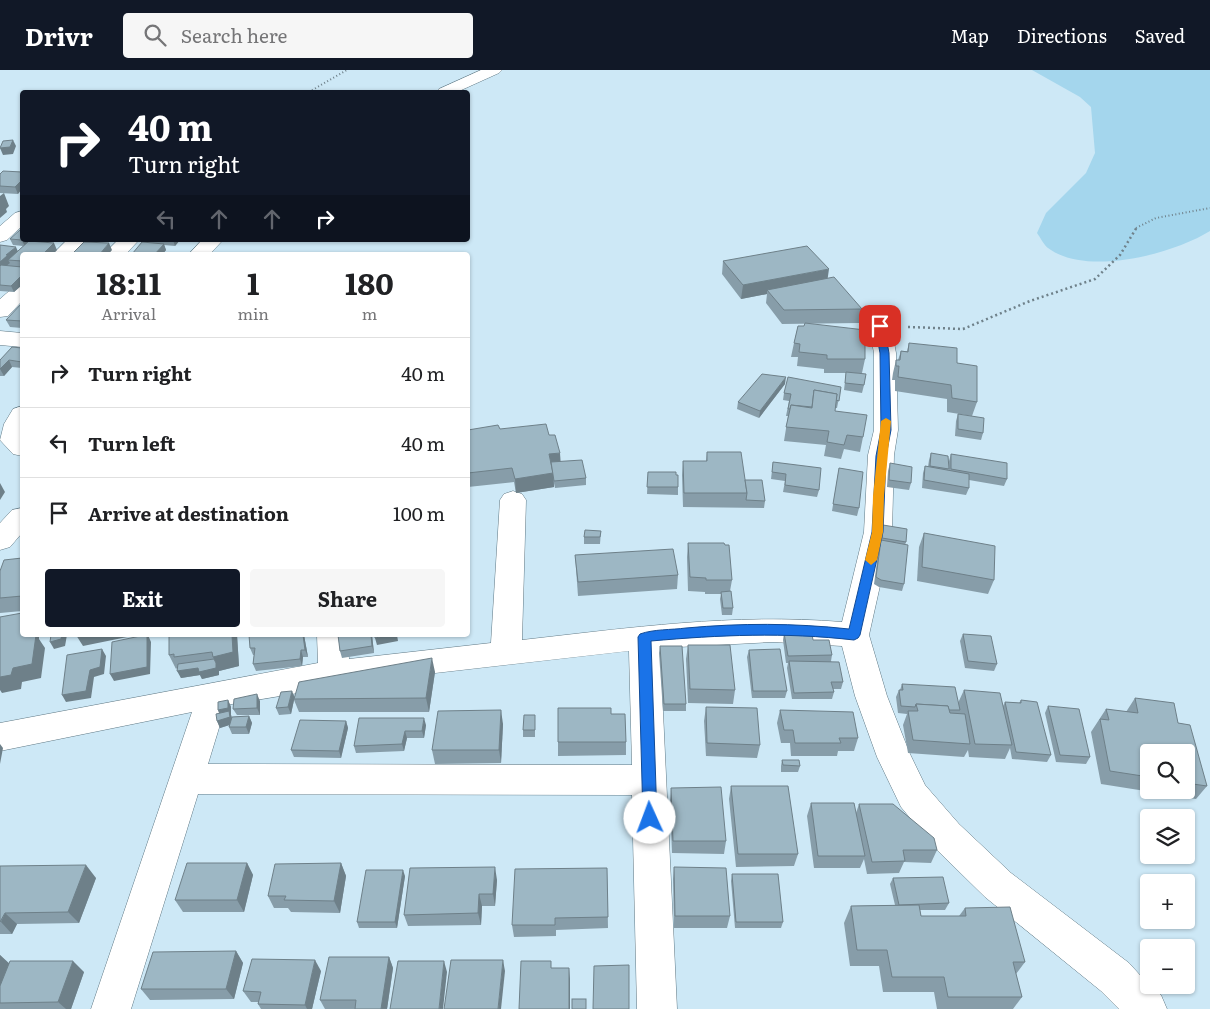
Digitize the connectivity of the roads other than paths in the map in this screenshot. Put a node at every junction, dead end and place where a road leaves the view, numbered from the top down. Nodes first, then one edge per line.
1 (494, 70) edge
2 (449, 90) edge
3 (20, 219) edge
4 (0, 236) edge
5 (76, 242) edge
6 (127, 242) edge
7 (211, 242) edge
8 (65, 252) edge
9 (116, 252) edge
10 (201, 252) edge
11 (20, 292) edge
12 (0, 311) edge
13 (880, 326) road end
14 (0, 338) edge
15 (20, 340) edge
16 (20, 417) edge
17 (20, 446) edge
18 (513, 500) dead end
19 (20, 520) edge
20 (0, 540) edge
21 (854, 635) junction
22 (332, 637) edge
23 (644, 637) junction
24 (506, 654) junction
25 (334, 674) junction
26 (213, 696) junction
27 (0, 737) edge
28 (186, 779) junction
29 (649, 780) junction
30 (111, 1009) edge
31 (657, 1009) edge
32 (1147, 1009) edge

1 - 2 street
3 - 4 street
5 - 8 street
6 - 9 street
7 - 10 street
11 - 12 street
13 - 21 street
14 - 15 street
16 - 17 street
18 - 24 street
19 - 20 street
21 - 23 street
21 - 32 street
22 - 25 street
23 - 24 street
23 - 29 street
24 - 25 street
25 - 26 street
26 - 27 street
26 - 28 street
28 - 29 street
28 - 30 street
29 - 31 street

